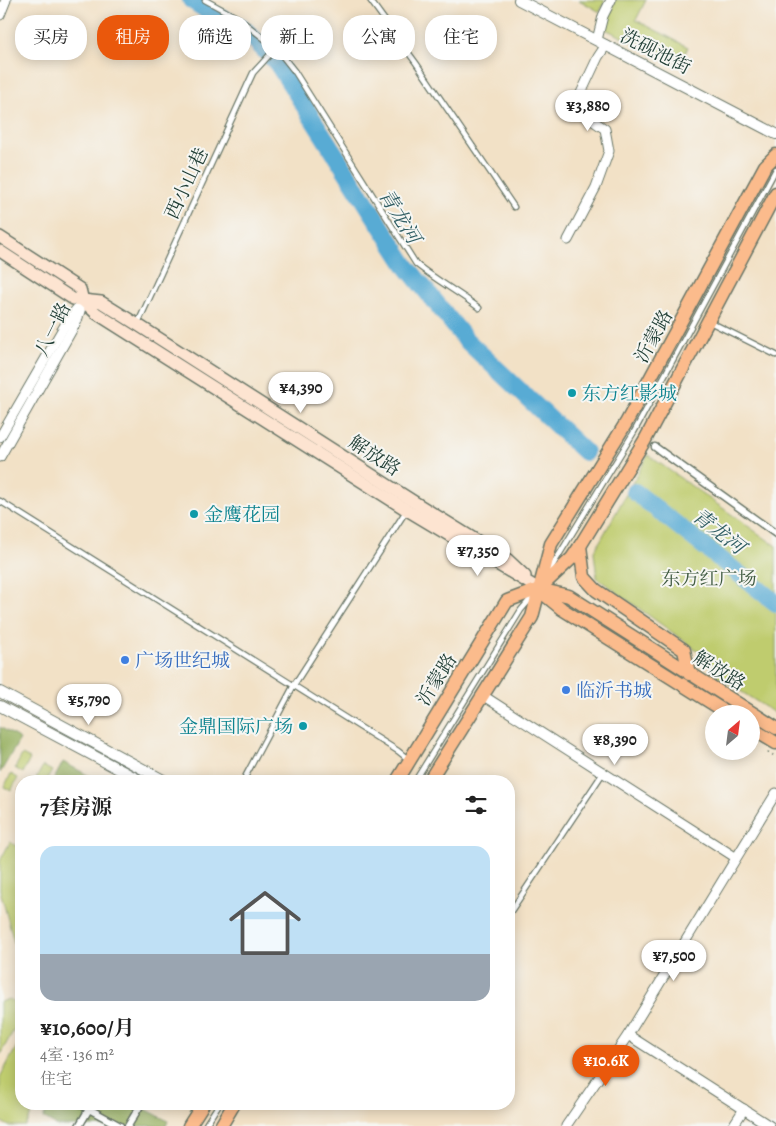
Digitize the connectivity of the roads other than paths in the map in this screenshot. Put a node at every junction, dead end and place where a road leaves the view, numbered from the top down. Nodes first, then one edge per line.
1 (6, 0) edge
2 (205, 0) edge
3 (370, 0) edge
4 (519, 0) edge
5 (611, 0) edge
6 (0, 15) edge
7 (261, 38) edge
8 (601, 43) junction
9 (265, 60) edge
10 (284, 60) edge
11 (776, 134) edge
12 (776, 156) edge
13 (776, 169) edge
14 (776, 193) edge
15 (514, 207) dead end
16 (0, 236) edge
17 (568, 240) dead end
18 (0, 251) edge
19 (83, 301) junction
20 (479, 308) dead end
21 (709, 321) junction
22 (138, 325) junction
23 (776, 355) edge
24 (0, 437) edge
25 (655, 447) dead end
26 (0, 457) edge
27 (0, 501) edge
28 (406, 510) junction
29 (776, 534) edge
30 (580, 546) junction
31 (538, 589) junction
32 (689, 674) junction
33 (294, 685) junction
34 (0, 692) edge
35 (482, 695) junction
36 (715, 705) edge
37 (0, 706) edge
38 (776, 728) edge
39 (760, 733) edge
40 (776, 743) edge
41 (409, 760) junction
42 (603, 772) junction
43 (129, 775) edge
44 (154, 775) edge
45 (246, 775) edge
46 (400, 775) edge
47 (419, 775) edge
48 (433, 775) edge
49 (776, 793) edge
50 (735, 857) junction
51 (515, 905) edge
52 (628, 1035) junction
53 (744, 1109) junction
54 (89, 1110) edge
55 (97, 1110) edge
56 (138, 1110) edge
57 (199, 1110) edge
58 (215, 1110) edge
59 (230, 1110) edge
60 (79, 1126) edge
61 (120, 1126) edge
62 (128, 1126) edge
63 (189, 1126) edge
64 (205, 1126) edge
65 (221, 1126) edge
66 (566, 1126) edge
67 (734, 1126) edge
68 (770, 1126) edge

1 - 6 street
2 - 7 lane
3 - 15 lane
4 - 8 street, 洗砚池街
5 - 8 street
8 - 11 street, 洗砚池街
8 - 17 street
9 - 22 lane, 西小山巷
10 - 20 lane
12 - 31 main road, 沂蒙路
13 - 31 lane
14 - 21 main road, 沂蒙路
16 - 19 main road, 解放路
18 - 19 main road, 解放路
19 - 22 main road, 解放路
19 - 24 street, 八一路
19 - 26 street, 八一路
19 - 28 main road, 解放路
21 - 23 lane
21 - 30 main road, 沂蒙路
22 - 31 main road, 解放路
25 - 29 street
27 - 33 lane
28 - 31 main road, 解放路
28 - 33 lane
30 - 31 main road, 沂蒙路
30 - 32 main road
31 - 32 main road, 解放路
31 - 35 main road, 沂蒙路
31 - 36 main road, 解放路
31 - 41 main road, 沂蒙路
31 - 47 lane
32 - 38 main road, 解放路
33 - 41 lane
33 - 45 lane
34 - 44 street
35 - 42 street
35 - 48 main road, 沂蒙路
37 - 43 street
39 - 40 main road
41 - 46 main road, 沂蒙路
42 - 50 street
42 - 51 lane
49 - 50 street
50 - 52 street
52 - 53 street
52 - 66 street
53 - 67 street
53 - 68 street
54 - 60 street
55 - 61 street
56 - 62 street
57 - 63 main road
58 - 64 lane
59 - 65 main road

